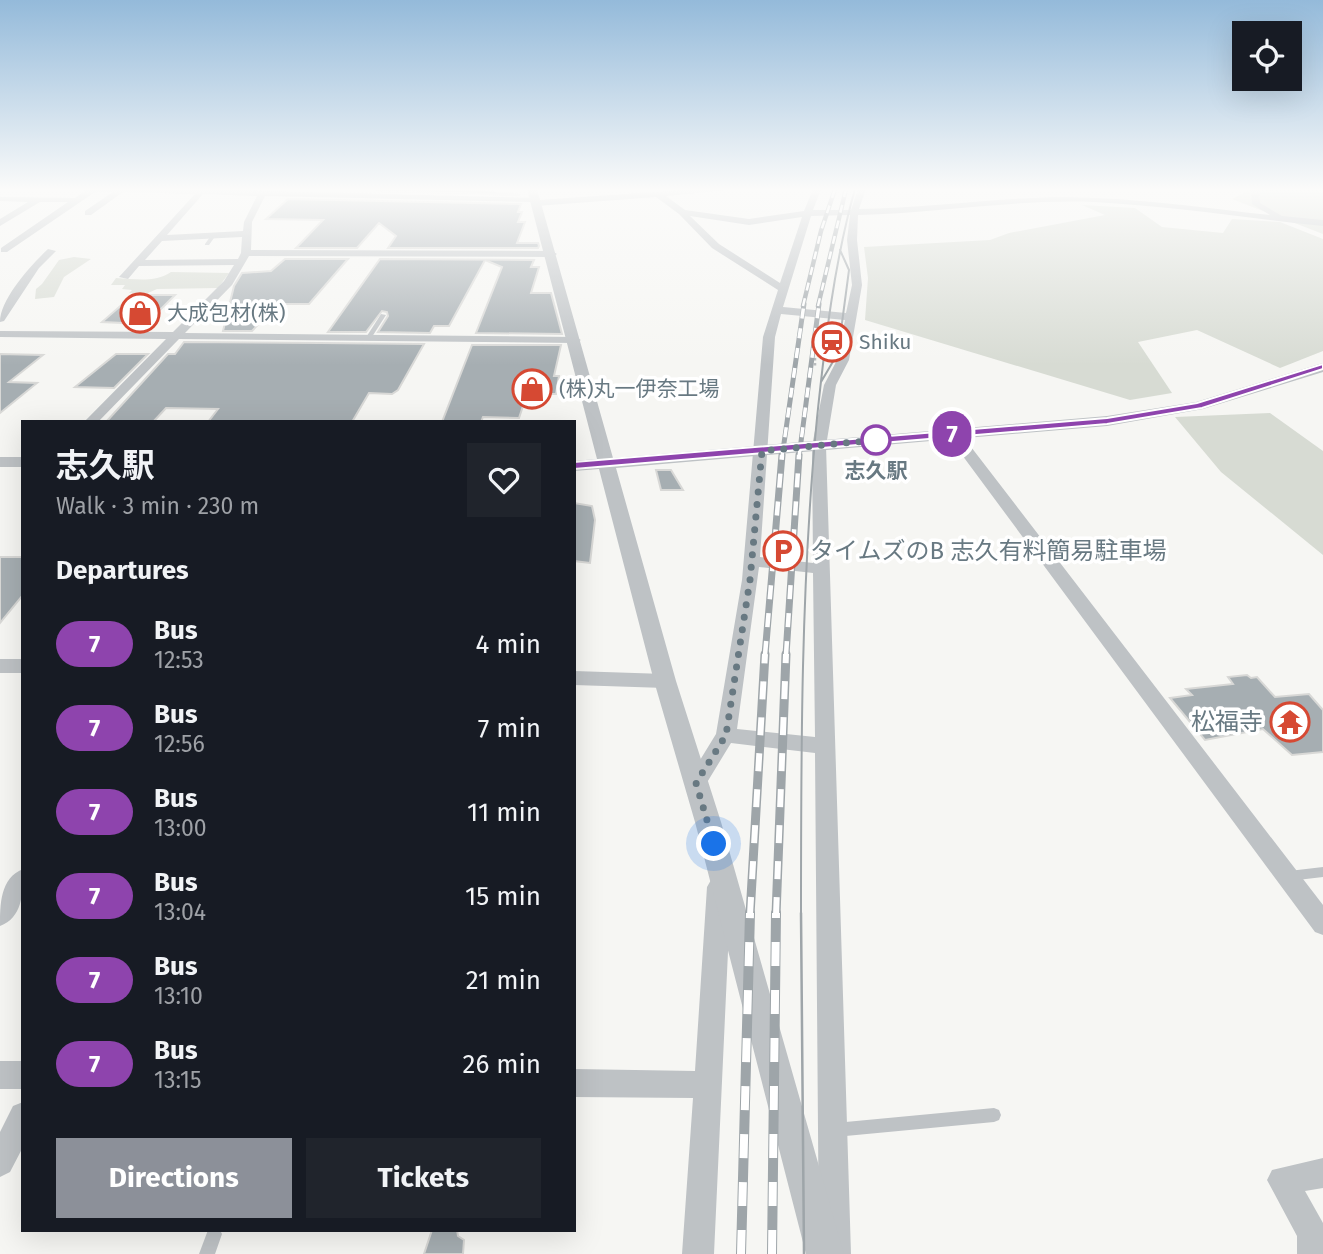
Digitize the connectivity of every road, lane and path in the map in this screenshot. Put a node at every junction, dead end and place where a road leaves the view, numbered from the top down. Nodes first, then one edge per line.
1 (153, 248) edge
2 (245, 248) edge
3 (550, 248) edge
4 (716, 248) edge
5 (795, 248) edge
6 (853, 248) edge
7 (1, 250) edge
8 (27, 251) dead end
9 (39, 251) dead end
10 (552, 254) junction
11 (244, 257) junction
12 (138, 263) junction
13 (124, 277) dead end
14 (783, 289) junction
15 (777, 310) junction
16 (1, 314) edge
17 (383, 315) dead end
18 (851, 317) junction
19 (0, 334) edge
20 (173, 336) junction
21 (368, 339) junction
22 (575, 340) junction
23 (816, 358) dead end
24 (815, 366) dead end
25 (1323, 367) edge
26 (92, 420) edge
27 (953, 433) junction
28 (819, 446) junction
29 (762, 451) junction
30 (0, 462) edge
31 (21, 462) edge
32 (607, 464) junction
33 (576, 466) edge
34 (751, 561) junction
35 (822, 569) junction
36 (0, 666) edge
37 (21, 666) edge
38 (576, 678) edge
39 (665, 681) junction
40 (726, 735) junction
41 (826, 746) junction
42 (696, 783) junction
43 (720, 866) junction
44 (1323, 872) edge
45 (1288, 876) junction
46 (21, 882) edge
47 (0, 915) edge
48 (1323, 924) edge
49 (0, 1075) edge
50 (21, 1075) edge
51 (576, 1083) edge
52 (706, 1085) junction
53 (994, 1115) dead end
54 (21, 1120) edge
55 (834, 1130) junction
56 (0, 1162) edge
57 (1323, 1173) edge
58 (214, 1234) dead end
59 (206, 1254) edge
60 (698, 1254) edge
61 (825, 1254) edge
62 (835, 1254) edge
63 (1313, 1254) edge

1 - 12 street
2 - 11 street
3 - 10 street
4 - 14 street
5 - 14 street
6 - 18 street
7 - 8 street
9 - 16 street
10 - 11 street
10 - 22 street
11 - 12 street
11 - 20 street
12 - 13 street
14 - 15 street
15 - 18 street
15 - 29 street
17 - 21 lane
18 - 28 street
19 - 20 street
20 - 21 street
20 - 26 street
21 - 22 street
22 - 32 street
23 - 24 path
25 - 27 street
27 - 28 street
27 - 45 street
28 - 29 street
28 - 35 street
29 - 32 street
29 - 34 street
30 - 31 street
32 - 33 street
32 - 39 street
34 - 35 street
34 - 40 street
35 - 41 street
36 - 37 street
38 - 39 street
39 - 42 street
40 - 41 street
40 - 42 street
41 - 55 street
42 - 43 street
43 - 52 street
43 - 61 street
44 - 45 lane
45 - 48 street
46 - 47 street
49 - 50 street
51 - 52 street
52 - 60 street
53 - 55 lane
54 - 56 street
55 - 62 street
57 - 63 street
58 - 59 lane

